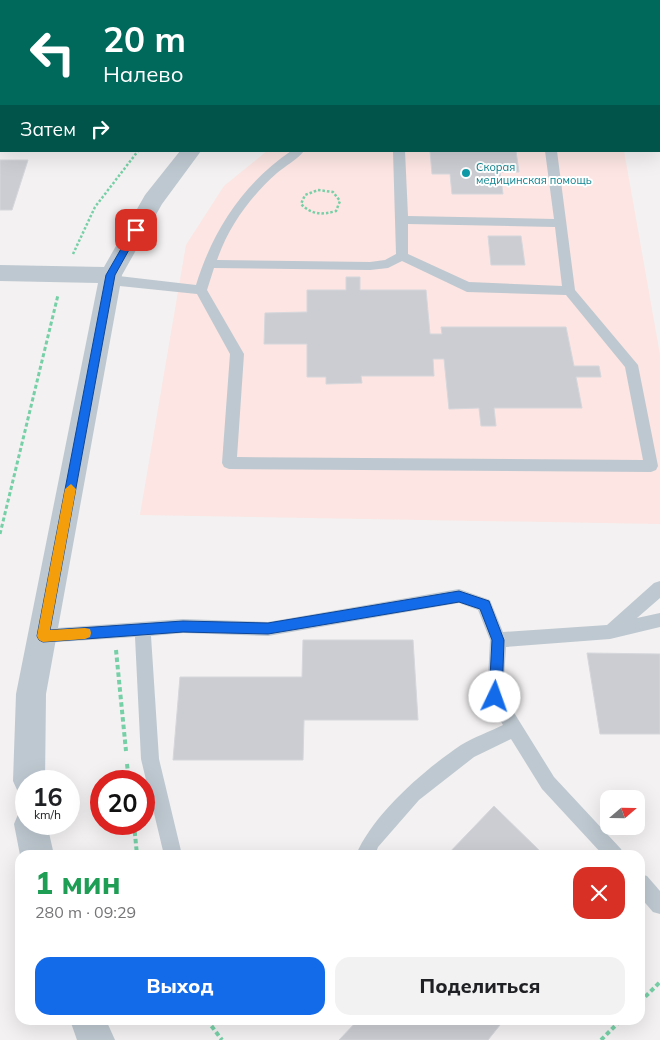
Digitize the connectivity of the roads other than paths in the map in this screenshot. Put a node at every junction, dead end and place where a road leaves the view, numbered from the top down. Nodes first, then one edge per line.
1 (190, 152) edge
2 (297, 152) edge
3 (399, 152) edge
4 (552, 152) edge
5 (402, 220) junction
6 (561, 223) junction
7 (402, 256) junction
8 (209, 264) junction
9 (0, 273) edge
10 (110, 278) junction
11 (201, 290) junction
12 (569, 291) junction
13 (660, 588) edge
14 (660, 620) edge
15 (143, 629) junction
16 (610, 632) junction
17 (43, 636) junction
18 (498, 640) junction
19 (514, 728) junction
20 (29, 770) edge
21 (33, 835) edge
22 (36, 850) edge
23 (172, 850) edge
24 (368, 850) edge
25 (610, 850) edge
26 (645, 888) edge
27 (660, 905) edge
28 (90, 1025) edge
29 (96, 1040) edge

1 - 10 street
2 - 8 lane
3 - 5 lane
4 - 6 lane
5 - 6 lane
5 - 7 lane
6 - 12 lane
7 - 8 lane
7 - 12 lane
8 - 11 lane
9 - 10 street
10 - 11 lane
10 - 17 street
11 - 12 lane
13 - 16 lane
14 - 16 lane
15 - 17 lane
15 - 18 lane
15 - 23 lane
16 - 18 lane
17 - 20 street
18 - 19 lane
19 - 24 lane
19 - 25 lane
21 - 22 street
26 - 27 lane
28 - 29 street

